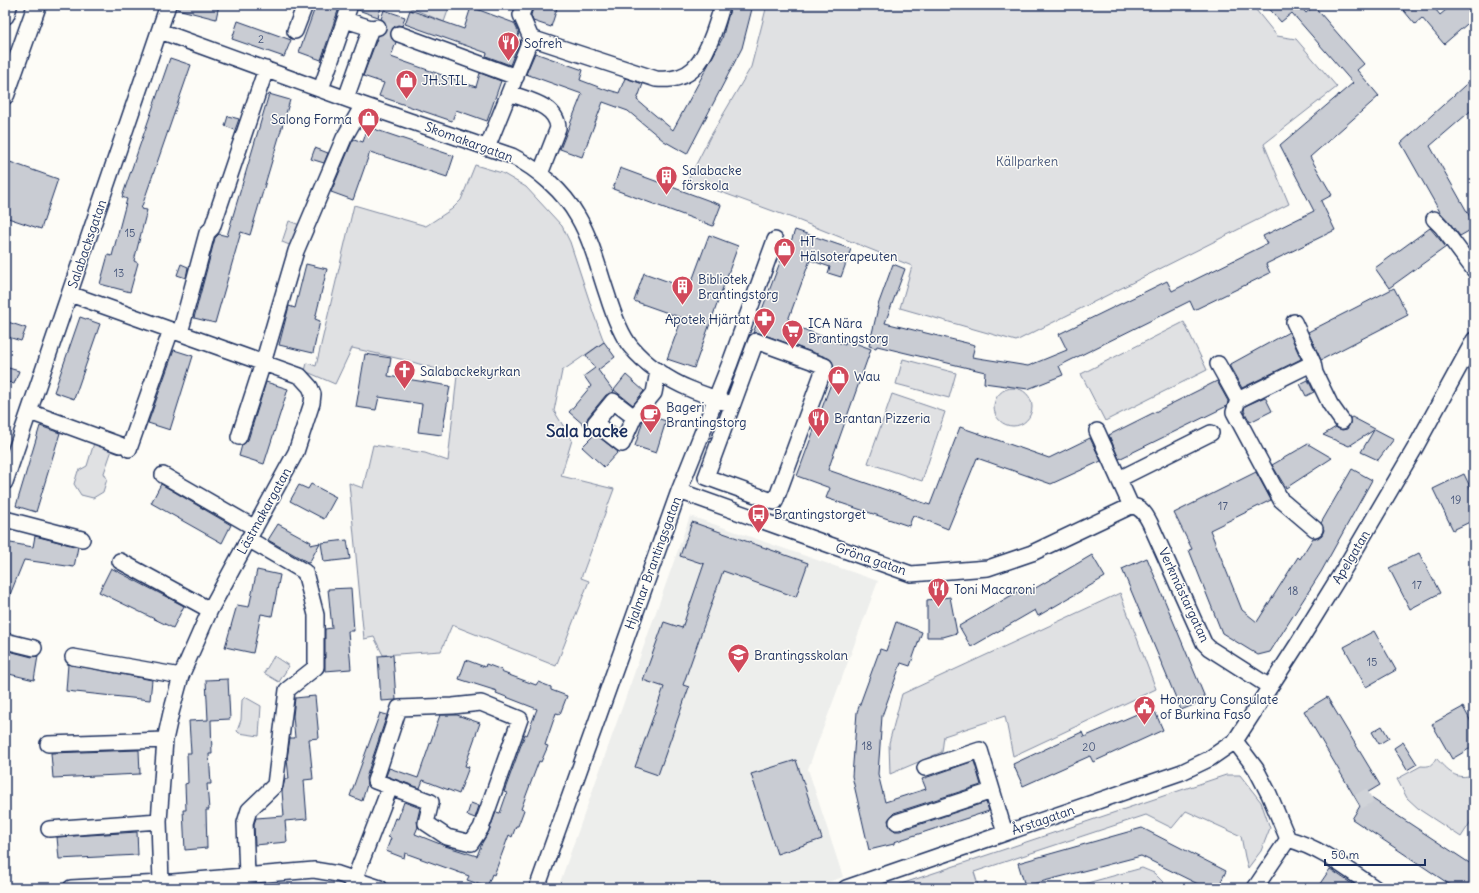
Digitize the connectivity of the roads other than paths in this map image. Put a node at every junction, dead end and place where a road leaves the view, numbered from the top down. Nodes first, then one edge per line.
1 (8, 5) edge
2 (37, 5) edge
3 (168, 5) edge
4 (305, 5) edge
5 (350, 5) edge
6 (525, 5) edge
7 (722, 5) edge
8 (5, 15) edge
9 (345, 20) junction
10 (160, 31) junction
11 (295, 31) dead end
12 (399, 34) tunnel mouth
13 (531, 38) junction
14 (266, 69) junction
15 (516, 77) junction
16 (321, 89) junction
17 (509, 93) junction
18 (5, 95) edge
19 (346, 98) junction
20 (363, 105) junction
21 (487, 148) junction
22 (540, 174) junction
23 (1434, 219) dead end
24 (775, 240) dead end
25 (1474, 270) edge
26 (70, 294) junction
27 (1294, 322) dead end
28 (175, 332) junction
29 (1474, 340) edge
30 (263, 363) junction
31 (1314, 363) junction
32 (1218, 364) dead end
33 (658, 371) junction
34 (716, 398) junction
35 (1238, 400) junction
36 (732, 405) junction
37 (38, 415) dead end
38 (634, 417) dead end
39 (1342, 421) dead end
40 (1097, 431) dead end
41 (1211, 433) dead end
42 (239, 437) dead end
43 (163, 475) dead end
44 (1119, 479) junction
45 (5, 482) edge
46 (679, 491) junction
47 (1131, 506) junction
48 (5, 519) edge
49 (1315, 529) dead end
50 (252, 534) junction
51 (82, 539) dead end
52 (120, 561) dead end
53 (210, 610) junction
54 (5, 641) edge
55 (34, 648) dead end
56 (73, 657) dead end
57 (181, 676) junction
58 (1270, 687) junction
59 (165, 740) junction
60 (1235, 741) junction
61 (48, 744) dead end
62 (925, 768) dead end
63 (390, 787) junction
64 (992, 792) junction
65 (159, 820) junction
66 (897, 822) dead end
67 (49, 829) dead end
68 (1005, 833) junction
69 (1288, 839) junction
70 (247, 875) junction
71 (161, 883) junction
72 (352, 884) edge
73 (71, 888) edge
74 (76, 888) edge
75 (380, 888) edge
76 (537, 888) edge
77 (846, 888) edge
78 (1255, 888) edge
79 (1375, 888) edge

1 - 8 main road
2 - 18 main road
3 - 10 street, Salabacksgatan
4 - 11 street
5 - 9 street
6 - 13 street
7 - 13 street
9 - 16 street
9 - 19 street
10 - 14 street, Skomakargatan
10 - 26 street, Salabacksgatan
12 - 15 street
13 - 15 street
14 - 16 street, Skomakargatan
14 - 28 street
15 - 17 street
16 - 19 street, Skomakargatan
17 - 21 street
17 - 22 street
19 - 20 street, Skomakargatan
20 - 21 street, Skomakargatan
20 - 30 street
21 - 22 street, Skomakargatan
22 - 33 street, Skomakargatan
23 - 25 street
24 - 34 street, Hjalmar Brantingsgatan
26 - 28 street, Lästmakargatan
26 - 45 street, Salabacksgatan
27 - 31 street
28 - 30 street, Lästmakargatan
28 - 37 street
29 - 58 street, Apelgatan
30 - 42 street
30 - 50 street, Lästmakargatan
31 - 35 street
31 - 39 street
32 - 35 street
33 - 34 street, Skomakargatan
33 - 38 street
34 - 36 street, Skomakargatan
34 - 46 street, Hjalmar Brantingsgatan
35 - 49 street
36 - 36 street
40 - 44 street
41 - 44 street
43 - 50 street
44 - 47 street
46 - 47 street, Gröna gatan
46 - 76 street, Hjalmar Brantingsgatan
47 - 58 street, Verkmästargatan
48 - 51 street
50 - 53 street, Lästmakargatan
50 - 70 street
52 - 53 street
53 - 57 street, Lästmakargatan
54 - 55 street
56 - 57 street
57 - 59 street, Lästmakargatan
58 - 60 street, Apelgatan
59 - 61 street
59 - 65 street, Lästmakargatan
60 - 68 street, Årstagatan
60 - 69 street
62 - 64 street
63 - 63 street
63 - 72 street
64 - 66 street
64 - 68 street
65 - 67 street
65 - 71 street, Lästmakargatan
68 - 77 street, Årstagatan
69 - 78 street
69 - 79 street
70 - 71 street
70 - 72 street
71 - 74 street
72 - 75 street
73 - 74 street

